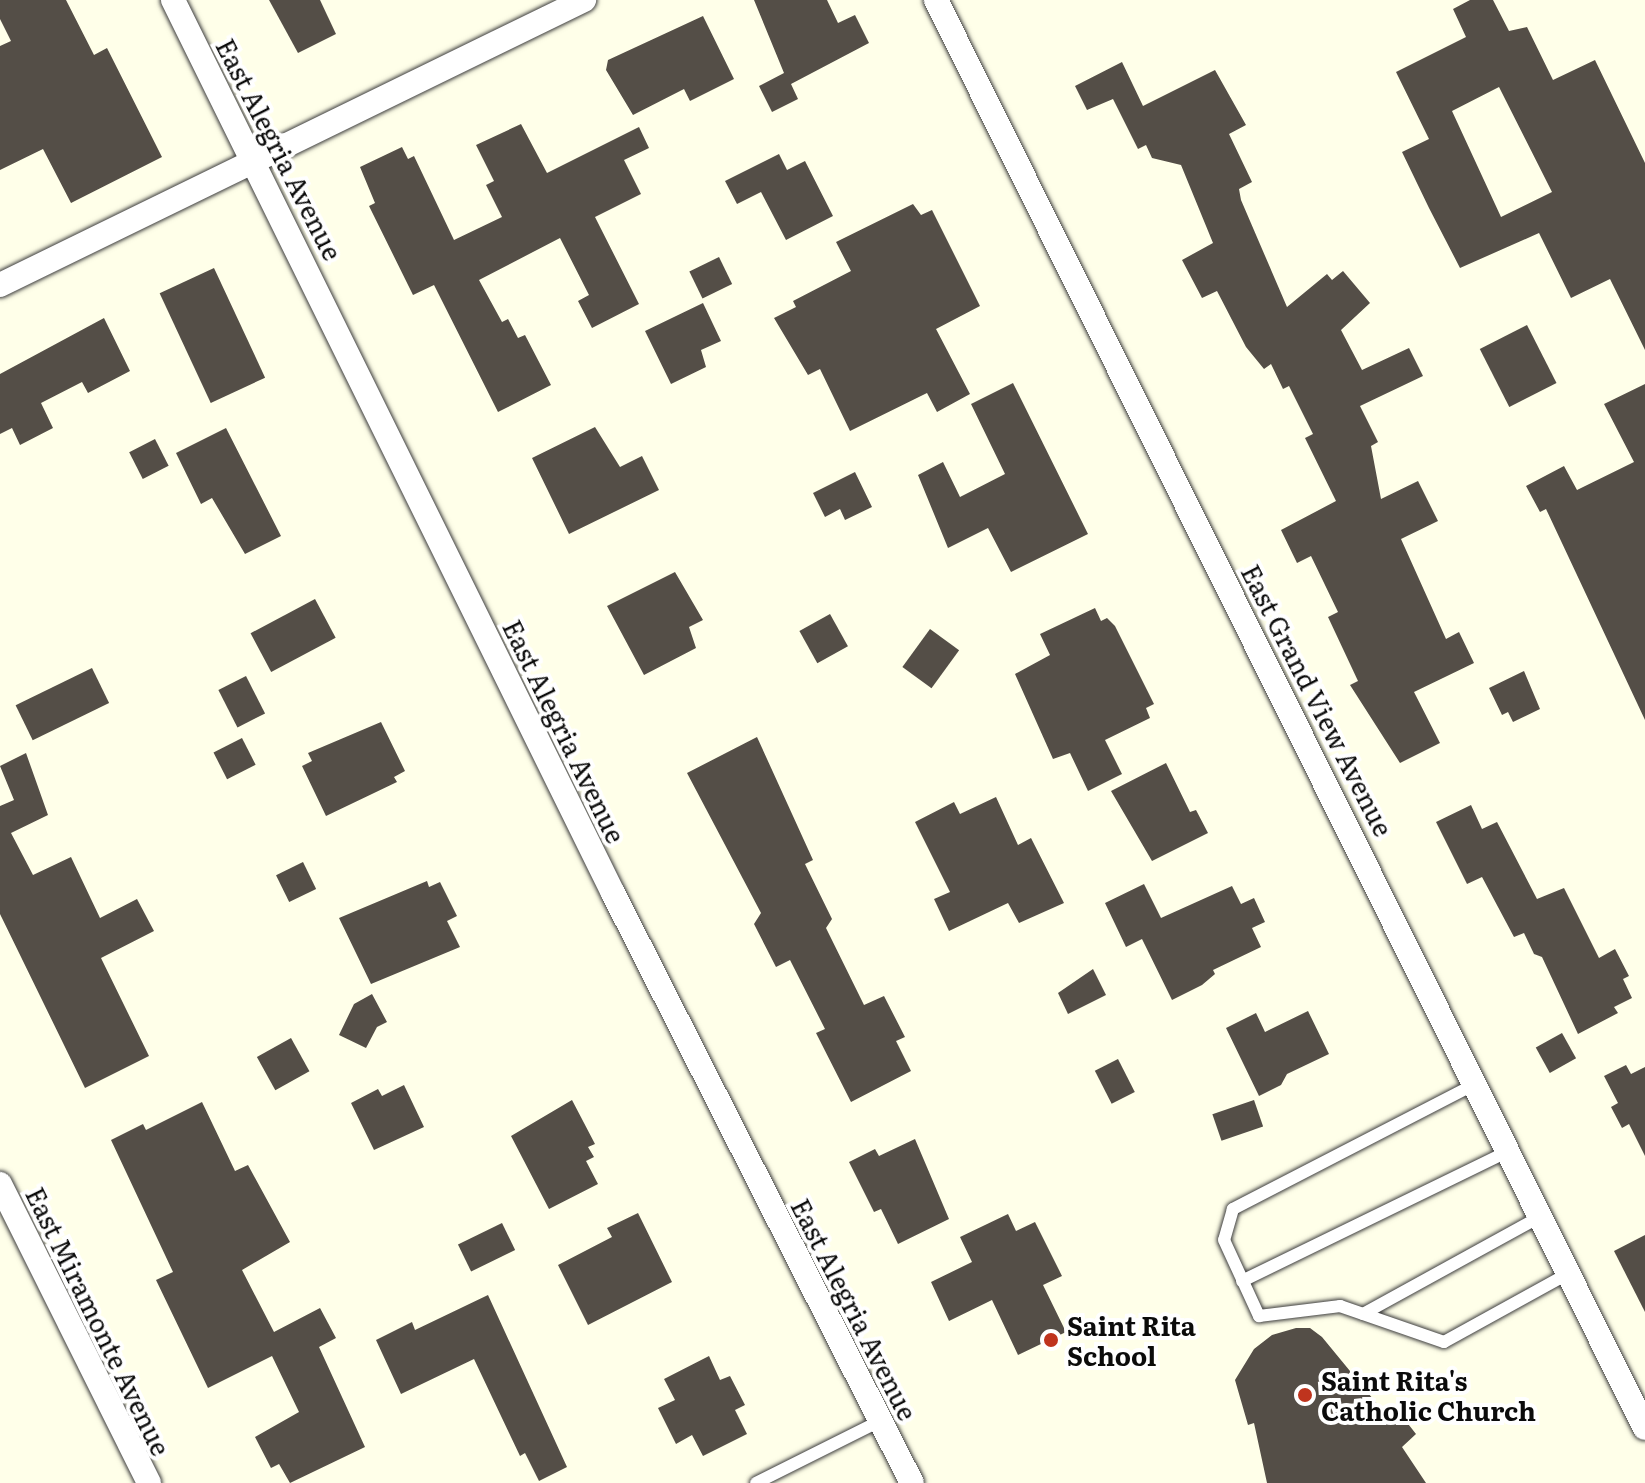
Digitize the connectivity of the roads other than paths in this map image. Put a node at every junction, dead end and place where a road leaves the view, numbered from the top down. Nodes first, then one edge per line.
1 (173, 0) edge
2 (584, 0) edge
3 (936, 0) edge
4 (256, 162) junction
5 (0, 285) edge
6 (1477, 1083) junction
7 (1510, 1150) junction
8 (0, 1186) edge
9 (1543, 1215) junction
10 (1571, 1272) junction
11 (1242, 1281) junction
12 (1363, 1314) junction
13 (880, 1421) junction
14 (1645, 1428) edge
15 (149, 1483) edge
16 (756, 1483) edge
17 (912, 1483) edge

1 - 4 street, East Alegria Avenue
2 - 4 street
3 - 6 street, East Grand View Avenue
4 - 5 street
4 - 13 street, East Alegria Avenue
6 - 7 street, East Grand View Avenue
6 - 11 lane
7 - 9 street, East Grand View Avenue
7 - 11 lane
8 - 15 street, East Miramonte Avenue
9 - 10 street, East Grand View Avenue
9 - 12 lane
10 - 12 lane
10 - 14 street, East Grand View Avenue
11 - 12 lane
13 - 16 lane
13 - 17 street, East Alegria Avenue

